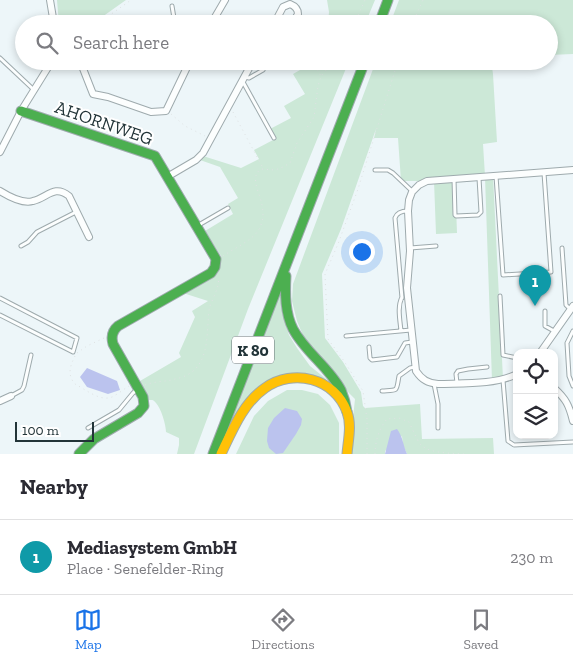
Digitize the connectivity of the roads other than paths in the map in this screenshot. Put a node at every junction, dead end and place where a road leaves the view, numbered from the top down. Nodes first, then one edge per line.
1 (50, 0) edge
2 (225, 0) edge
3 (388, 0) edge
4 (172, 6) dead end
5 (52, 15) edge
6 (174, 15) edge
7 (216, 15) edge
8 (279, 15) edge
9 (297, 15) edge
10 (382, 15) edge
11 (0, 58) edge
12 (46, 70) edge
13 (84, 70) edge
14 (186, 70) edge
15 (248, 70) edge
16 (262, 70) dead end
17 (362, 70) edge
18 (244, 79) junction
19 (34, 90) junction
20 (21, 111) junction
21 (274, 138) dead end
22 (0, 152) edge
23 (375, 170) dead end
24 (573, 170) edge
25 (544, 172) junction
26 (496, 176) junction
27 (167, 177) junction
28 (479, 177) junction
29 (454, 179) junction
30 (0, 191) edge
31 (412, 192) junction
32 (228, 208) dead end
33 (76, 211) junction
34 (408, 211) junction
35 (197, 226) junction
36 (89, 237) dead end
37 (22, 246) dead end
38 (436, 246) dead end
39 (410, 248) junction
40 (562, 248) dead end
41 (286, 266) junction
42 (405, 296) junction
43 (500, 296) dead end
44 (0, 298) edge
45 (545, 311) dead end
46 (571, 312) edge
47 (0, 315) edge
48 (412, 330) junction
49 (401, 331) junction
50 (554, 332) junction
51 (573, 332) edge
52 (346, 336) dead end
53 (413, 342) junction
54 (369, 347) dead end
55 (543, 349) edge
56 (31, 355) dead end
57 (513, 357) edge
58 (416, 367) junction
59 (487, 367) dead end
60 (513, 375) edge
61 (503, 379) junction
62 (457, 383) junction
63 (434, 384) junction
64 (137, 386) junction
65 (573, 386) edge
66 (382, 391) dead end
67 (558, 392) edge
68 (11, 396) joint
69 (0, 401) edge
70 (347, 412) junction
71 (573, 421) edge
72 (88, 428) dead end
73 (438, 428) dead end
74 (573, 442) edge
75 (81, 453) edge
76 (213, 454) edge
77 (221, 454) edge
78 (347, 454) edge

1 - 5 street
2 - 7 street
3 - 10 main road
4 - 6 lane
8 - 9 street
11 - 19 lane
12 - 19 street
13 - 14 street
15 - 18 street
16 - 18 lane
17 - 41 main road, K 80
18 - 21 lane
18 - 27 street
19 - 20 street
20 - 22 street
20 - 27 main road, AHORNWEG
23 - 31 lane
24 - 25 street
25 - 26 street
25 - 26 lane
26 - 28 street
27 - 35 main road, AHORNWEG
28 - 29 street
28 - 29 lane
29 - 31 street
30 - 33 street
31 - 34 street
32 - 35 lane
33 - 36 street
33 - 37 lane
34 - 39 street
34 - 42 lane
35 - 64 main road, AHORNWEG
38 - 39 lane
39 - 42 street
40 - 46 lane
41 - 70 main road
41 - 76 main road, K 80
42 - 48 street
42 - 49 lane
43 - 57 lane
44 - 47 lane
45 - 50 lane
46 - 50 street
48 - 49 lane
48 - 53 street
49 - 52 lane
50 - 55 street
51 - 65 lane
53 - 54 lane
53 - 58 street
56 - 68 lane
58 - 63 street
58 - 66 lane
59 - 62 lane
60 - 61 street
61 - 62 street
61 - 74 lane
62 - 63 street
63 - 73 lane
64 - 72 lane
64 - 75 main road
67 - 71 street
68 - 69 street
70 - 77 main road
70 - 78 main road

